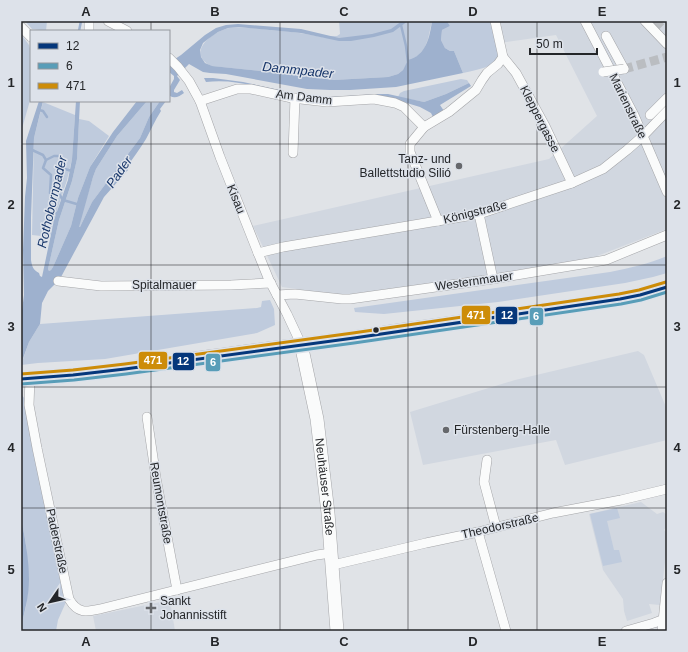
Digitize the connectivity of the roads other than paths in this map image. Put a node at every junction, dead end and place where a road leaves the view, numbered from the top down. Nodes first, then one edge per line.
1 (108, 21) edge
2 (495, 21) edge
3 (585, 21) edge
4 (645, 21) edge
5 (21, 27) edge
6 (125, 30) edge
7 (30, 36) edge
8 (606, 36) dead end
9 (667, 44) edge
10 (503, 57) junction
11 (170, 59) edge
12 (603, 72) dead end
13 (295, 98) junction
14 (667, 98) edge
15 (200, 101) junction
16 (667, 111) edge
17 (650, 115) dead end
18 (424, 127) junction
19 (643, 136) junction
20 (293, 153) dead end
21 (572, 183) junction
22 (667, 192) edge
23 (479, 214) junction
24 (438, 221) junction
25 (667, 234) edge
26 (258, 253) junction
27 (493, 279) junction
28 (58, 281) dead end
29 (271, 283) junction
30 (667, 287) edge
31 (277, 295) junction
32 (301, 344) junction
33 (25, 379) edge
34 (147, 417) dead end
35 (487, 460) dead end
36 (667, 489) edge
37 (496, 527) junction
38 (478, 532) junction
39 (332, 559) junction
40 (667, 583) edge
41 (177, 590) junction
42 (665, 619) edge
43 (337, 631) edge
44 (506, 631) edge
45 (626, 631) edge
46 (662, 631) edge

1 - 6 street
2 - 10 street
3 - 19 street, Marienstraße
4 - 9 street
5 - 7 street
8 - 12 street, Marienstraße, bridge
10 - 18 street
10 - 21 street, Kleppergasse
11 - 15 street, Kisau
13 - 15 street, Am Damm
13 - 18 street, Am Damm
13 - 20 street
14 - 17 street
15 - 26 street, Kisau
16 - 19 street, Königstraße
18 - 24 street
19 - 21 street, Königstraße
19 - 22 street, Marienstraße
21 - 23 street, Königstraße
23 - 24 street, Königstraße
23 - 27 street
24 - 26 street, Königstraße
25 - 27 street, Westernmauer
26 - 29 street, Kisau
27 - 31 street, Westernmauer
28 - 29 street, Spitalmauer
29 - 31 street, Kisau
30 - 32 main road
31 - 32 street, Kisau
32 - 33 main road
32 - 39 main road, Neuhäuser Straße
33 - 41 street, Paderstraße
34 - 41 street, Reumontstraße
35 - 37 street
36 - 37 street, Theodorstraße
37 - 38 street, Theodorstraße
38 - 39 street, Theodorstraße
38 - 44 street
39 - 41 street, Paderstraße
39 - 43 main road, Neuhäuser Straße
40 - 42 street
42 - 45 street
42 - 46 street

